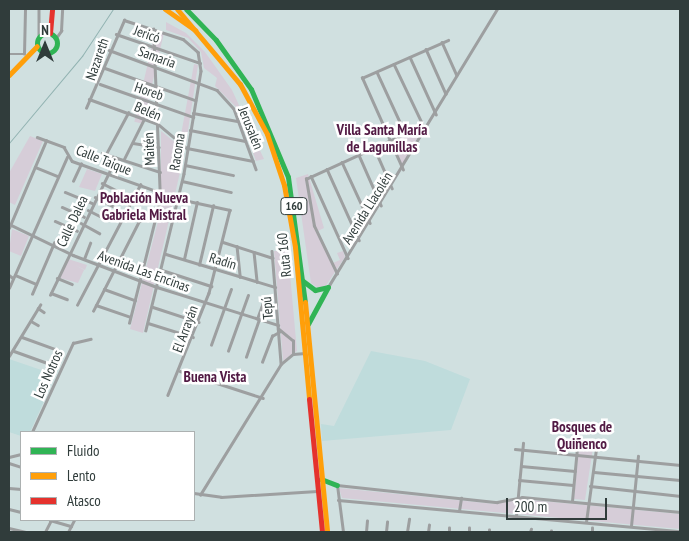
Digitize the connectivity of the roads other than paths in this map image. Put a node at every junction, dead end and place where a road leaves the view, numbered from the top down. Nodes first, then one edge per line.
1 (25, 9) edge
2 (39, 9) edge
3 (52, 9) edge
4 (62, 9) edge
5 (165, 9) edge
6 (177, 9) edge
7 (186, 9) edge
8 (497, 9) edge
9 (153, 29) junction
10 (50, 33) junction
11 (116, 34) junction
12 (39, 36) junction
13 (56, 38) junction
14 (448, 40) dead end
15 (442, 42) junction
16 (37, 46) junction
17 (213, 47) junction
18 (154, 48) junction
19 (109, 50) junction
20 (426, 50) junction
21 (9, 54) edge
22 (24, 54) junction
23 (410, 57) junction
24 (200, 63) junction
25 (394, 64) junction
26 (155, 66) junction
27 (105, 68) junction
28 (10, 71) edge
29 (377, 72) junction
30 (457, 76) junction
31 (199, 82) junction
32 (100, 84) junction
33 (156, 86) junction
34 (446, 94) junction
35 (89, 99) junction
36 (196, 100) junction
37 (157, 104) junction
38 (86, 108) dead end
39 (128, 113) junction
40 (436, 114) junction
41 (193, 115) junction
42 (144, 119) junction
43 (239, 122) junction
44 (158, 124) junction
45 (422, 126) junction
46 (190, 130) junction
47 (426, 131) junction
48 (405, 134) junction
49 (37, 137) dead end
50 (390, 140) junction
51 (46, 141) junction
52 (246, 141) junction
53 (132, 143) junction
54 (159, 147) junction
55 (374, 147) junction
56 (187, 148) junction
57 (359, 154) junction
58 (67, 157) junction
59 (116, 158) junction
60 (124, 159) junction
61 (253, 161) junction
62 (342, 162) junction
63 (81, 164) junction
64 (185, 165) junction
65 (35, 167) junction
66 (256, 169) dead end
67 (327, 169) junction
68 (403, 170) junction
69 (160, 172) junction
70 (107, 173) junction
71 (57, 176) junction
72 (233, 176) dead end
73 (311, 176) junction
74 (73, 181) dead end
75 (182, 182) junction
76 (102, 183) junction
77 (140, 185) junction
78 (392, 188) junction
79 (65, 192) dead end
80 (120, 192) dead end
81 (231, 192) dead end
82 (160, 193) junction
83 (95, 196) junction
84 (179, 199) junction
85 (92, 202) junction
86 (196, 202) junction
87 (381, 205) junction
88 (113, 206) dead end
89 (213, 206) junction
90 (62, 207) dead end
91 (88, 210) junction
92 (230, 210) joint
93 (158, 214) junction
94 (84, 217) junction
95 (106, 219) dead end
96 (55, 221) dead end
97 (81, 223) junction
98 (370, 223) junction
99 (9, 226) edge
100 (77, 231) junction
101 (99, 233) dead end
102 (32, 234) junction
103 (359, 240) junction
104 (223, 242) junction
105 (54, 243) junction
106 (90, 243) dead end
107 (236, 246) junction
108 (272, 251) dead end
109 (254, 252) junction
110 (68, 253) junction
111 (166, 254) junction
112 (273, 258) junction
113 (348, 258) junction
114 (84, 259) junction
115 (184, 260) junction
116 (199, 264) junction
117 (98, 265) junction
118 (162, 270) junction
119 (216, 270) junction
120 (114, 271) junction
121 (337, 274) junction
122 (9, 275) edge
123 (14, 276) junction
124 (240, 277) junction
125 (57, 278) junction
126 (141, 281) junction
127 (258, 282) junction
128 (303, 282) junction
129 (36, 284) junction
130 (72, 284) dead end
131 (211, 286) junction
132 (275, 287) junction
133 (328, 287) junction
134 (9, 288) edge
135 (157, 288) junction
136 (104, 289) junction
137 (231, 289) dead end
138 (32, 294) dead end
139 (248, 295) dead end
140 (67, 299) dead end
141 (135, 300) junction
142 (264, 300) dead end
143 (206, 303) junction
144 (96, 304) junction
145 (77, 305) dead end
146 (152, 307) junction
147 (224, 309) junction
148 (93, 311) dead end
149 (44, 312) dead end
150 (241, 314) junction
151 (131, 317) junction
152 (258, 319) junction
153 (31, 321) junction
154 (199, 322) junction
155 (129, 323) dead end
156 (148, 323) junction
157 (38, 325) dead end
158 (307, 326) junction
159 (278, 329) junction
160 (146, 330) dead end
161 (22, 337) junction
162 (194, 338) junction
163 (91, 339) dead end
164 (211, 345) dead end
165 (58, 350) dead end
166 (14, 351) junction
167 (228, 351) dead end
168 (305, 353) junction
169 (293, 354) junction
170 (9, 356) edge
171 (246, 357) dead end
172 (262, 362) dead end
173 (281, 364) junction
174 (53, 365) dead end
175 (180, 371) junction
176 (168, 395) dead end
177 (263, 398) junction
178 (32, 431) edge
179 (523, 443) dead end
180 (577, 448) dead end
181 (515, 449) dead end
182 (596, 449) dead end
183 (522, 450) junction
184 (576, 455) junction
185 (638, 456) dead end
186 (595, 457) junction
187 (637, 461) junction
188 (680, 465) edge
189 (521, 466) junction
190 (574, 471) junction
191 (594, 472) junction
192 (636, 476) junction
193 (321, 479) junction
194 (519, 480) junction
195 (680, 480) edge
196 (337, 485) junction
197 (573, 485) junction
198 (590, 486) junction
199 (317, 491) junction
200 (634, 491) junction
201 (195, 493) edge
202 (200, 495) junction
203 (680, 496) edge
204 (518, 497) junction
205 (460, 498) junction
206 (338, 500) junction
207 (572, 502) junction
208 (588, 503) junction
209 (633, 507) junction
210 (459, 511) junction
211 (680, 512) edge
212 (516, 516) junction
213 (408, 519) dead end
214 (54, 521) edge
215 (74, 521) edge
216 (367, 521) dead end
217 (387, 522) dead end
218 (586, 522) junction
219 (429, 525) dead end
220 (72, 526) junction
221 (631, 526) junction
222 (9, 528) edge
223 (449, 528) dead end
224 (592, 528) dead end
225 (680, 530) edge
226 (26, 532) edge
227 (68, 532) edge
228 (322, 532) edge
229 (327, 532) edge
230 (343, 532) edge
231 (366, 532) edge
232 (386, 532) edge
233 (408, 532) edge
234 (428, 532) edge
235 (449, 532) edge
236 (592, 532) edge

1 - 22 street
2 - 12 street
3 - 10 main road
4 - 13 street
5 - 17 main road
6 - 17 main road, Ruta 160 / 160
7 - 128 main road, Ruta 160 / 160
8 - 30 street, Avenida Llacolén
9 - 11 street, Nazareth
9 - 18 street, Maitén
9 - 24 street, Nazareth
10 - 12 main road
10 - 13 main road
11 - 18 street, Jericó
11 - 19 street, Nazareth
12 - 16 main road
13 - 16 main road
14 - 15 street
15 - 20 street
15 - 30 street
16 - 22 main road
17 - 168 main road, Ruta 160 / 160
18 - 24 street, Jericó
18 - 26 street, Maitén
19 - 26 street, Samaria
19 - 27 street, Nazareth
20 - 23 street
20 - 34 street
21 - 22 street
22 - 28 main road
23 - 25 street
23 - 40 street
24 - 31 street, Racoma
25 - 29 street
25 - 45 street
26 - 31 street, Samaria
26 - 33 street, Maitén
27 - 32 street, Nazareth
27 - 33 street
29 - 48 street
29 - 50 street
30 - 34 street, Avenida Llacolén
31 - 36 street, Racoma
31 - 43 street, Jerusalén
32 - 35 street, Nazareth
32 - 37 street, Horeb
33 - 36 street
33 - 37 street, Maitén
34 - 40 street, Avenida Llacolén
35 - 38 street, Nazareth
35 - 39 street, Belén
36 - 41 street, Racoma
37 - 41 street, Horeb
37 - 44 street, Maitén
39 - 42 street, Belén
39 - 59 street
40 - 47 street, Avenida Llacolén
41 - 43 street, Horeb
41 - 46 street, Racoma
42 - 44 street, Belén
42 - 53 street
43 - 52 street, Jerusalén
44 - 54 street, Maitén
44 - 56 street, Belén
45 - 47 street
45 - 48 street
46 - 52 street
46 - 56 street, Racoma
47 - 68 street, Avenida Llacolén
48 - 50 street
49 - 51 street, Calle Taique
50 - 55 street
50 - 68 street
51 - 58 street, Calle Taique
51 - 65 street
52 - 61 street, Jerusalén
53 - 54 street
53 - 60 street
54 - 69 street, Maitén
55 - 57 street
55 - 78 street
56 - 61 street, Belén
56 - 64 street, Racoma
57 - 62 street
57 - 87 street
58 - 63 street, Calle Taique
58 - 71 street
59 - 60 street
59 - 70 street, Calle Dalea
60 - 69 street
61 - 66 street, Jerusalén
62 - 67 street
62 - 98 street
63 - 70 street, Calle Taique
63 - 74 street
64 - 72 street
64 - 75 street, Racoma
65 - 71 street
65 - 99 street
67 - 73 street
67 - 103 street
68 - 78 street, Avenida Llacolén
69 - 82 street, Maitén
70 - 76 street, Calle Dalea
70 - 77 street, Calle Taique
71 - 102 street
73 - 113 street
73 - 121 street
75 - 81 street
75 - 84 street, Racoma
76 - 80 street
76 - 83 street, Calle Dalea
77 - 82 street, Calle Taique
77 - 117 street
78 - 87 street, Avenida Llacolén
79 - 85 street
82 - 84 street, Calle Taique
82 - 93 street, Maitén
83 - 85 street, Calle Dalea
83 - 88 street
84 - 86 street, Calle Taique
84 - 111 street, Racoma
85 - 91 street, Calle Dalea
86 - 89 street, Calle Taique
86 - 115 street
87 - 98 street, Avenida Llacolén
89 - 92 street, Calle Taique
89 - 116 street
90 - 94 street
91 - 94 street, Calle Dalea
91 - 95 street
92 - 104 street, El Arrayán
93 - 120 street
93 - 126 street, Maitén
94 - 97 street, Calle Dalea
96 - 100 street
97 - 100 street, Calle Dalea
97 - 101 street
98 - 103 street, Avenida Llacolén
99 - 102 street, Avenida Las Encinas
100 - 110 street, Calle Dalea
102 - 105 street, Avenida Las Encinas
102 - 123 street
103 - 113 street, Avenida Llacolén
104 - 107 street
104 - 119 street, El Arrayán
105 - 110 street, Avenida Las Encinas
105 - 129 street
106 - 114 street
107 - 109 street
107 - 124 street
108 - 112 street, Tepú
109 - 112 street
109 - 127 street
110 - 114 street, Avenida Las Encinas
110 - 125 street, Calle Dalea
111 - 115 street, Radín
111 - 118 street, Racoma
112 - 132 street, Tepú
113 - 121 street, Avenida Llacolén
114 - 117 street, Avenida Las Encinas
115 - 116 street, Radín
116 - 119 street, Radín
117 - 120 street, Avenida Las Encinas
117 - 145 street
118 - 131 street
118 - 135 street, Racoma
119 - 124 street, Radín
119 - 131 street, El Arrayán
120 - 126 street, Avenida Las Encinas
120 - 136 street
121 - 133 street, Avenida Llacolén
122 - 123 street
123 - 129 street
123 - 134 street
124 - 127 street, Radín
125 - 130 street
125 - 140 street, Calle Dalea
126 - 135 street, Avenida Las Encinas
126 - 141 street, Maitén
127 - 132 street, Radín
128 - 133 main road
128 - 158 main road, Ruta 160 / 160
129 - 138 street
131 - 143 street, El Arrayán
132 - 159 street, Tepú
133 - 158 main road
135 - 143 street, Avenida Las Encinas
135 - 146 street, Racoma
136 - 141 street
136 - 144 street
137 - 147 street
139 - 150 street
141 - 151 street, Maitén
142 - 152 street
143 - 147 street, Avenida Las Encinas
143 - 154 street, El Arrayán
144 - 148 street
144 - 151 street
146 - 154 street
146 - 156 street, Racoma
147 - 150 street, Avenida Las Encinas
147 - 164 street
149 - 153 street
150 - 152 street, Avenida Las Encinas
150 - 167 street
151 - 155 street, Maitén
152 - 159 street, Avenida Las Encinas
152 - 171 street
153 - 157 street
153 - 161 street
154 - 162 street, El Arrayán
156 - 160 street, Racoma
156 - 162 street
158 - 193 main road, Ruta 160 / 160
159 - 169 street
159 - 172 street
159 - 173 street, Tepú
161 - 165 street
161 - 166 street
162 - 175 street, El Arrayán
163 - 178 street, Los Notros
166 - 170 street
166 - 174 street
168 - 169 street
168 - 199 main road, Ruta 160 / 160
169 - 173 street
173 - 177 street
175 - 176 street, El Arrayán
175 - 177 street
177 - 202 street
179 - 183 street
180 - 184 street
181 - 183 street
182 - 186 street
183 - 184 street
183 - 189 street
184 - 186 street
184 - 190 street
185 - 187 street
186 - 187 street
186 - 191 street
187 - 188 street
187 - 192 street
189 - 190 street
189 - 194 street
190 - 197 street
191 - 192 street
191 - 198 street
192 - 195 street
192 - 200 street
193 - 196 main road
193 - 229 main road, Ruta 160 / 160
194 - 197 street
194 - 204 street
196 - 205 street
196 - 206 street
197 - 207 street
198 - 200 street
198 - 208 street
199 - 202 street
199 - 228 main road, Ruta 160 / 160
200 - 203 street
200 - 209 street
201 - 202 street
204 - 205 street
204 - 207 street
204 - 212 street
205 - 210 street
206 - 210 street
206 - 230 street
207 - 208 street
208 - 209 street
208 - 218 street
209 - 211 street
209 - 221 street
210 - 212 street
212 - 218 street
213 - 233 street
214 - 220 street
215 - 220 street
216 - 231 street
217 - 232 street
218 - 221 street
219 - 234 street
220 - 227 street
221 - 225 street
222 - 226 street
223 - 235 street
224 - 236 street

